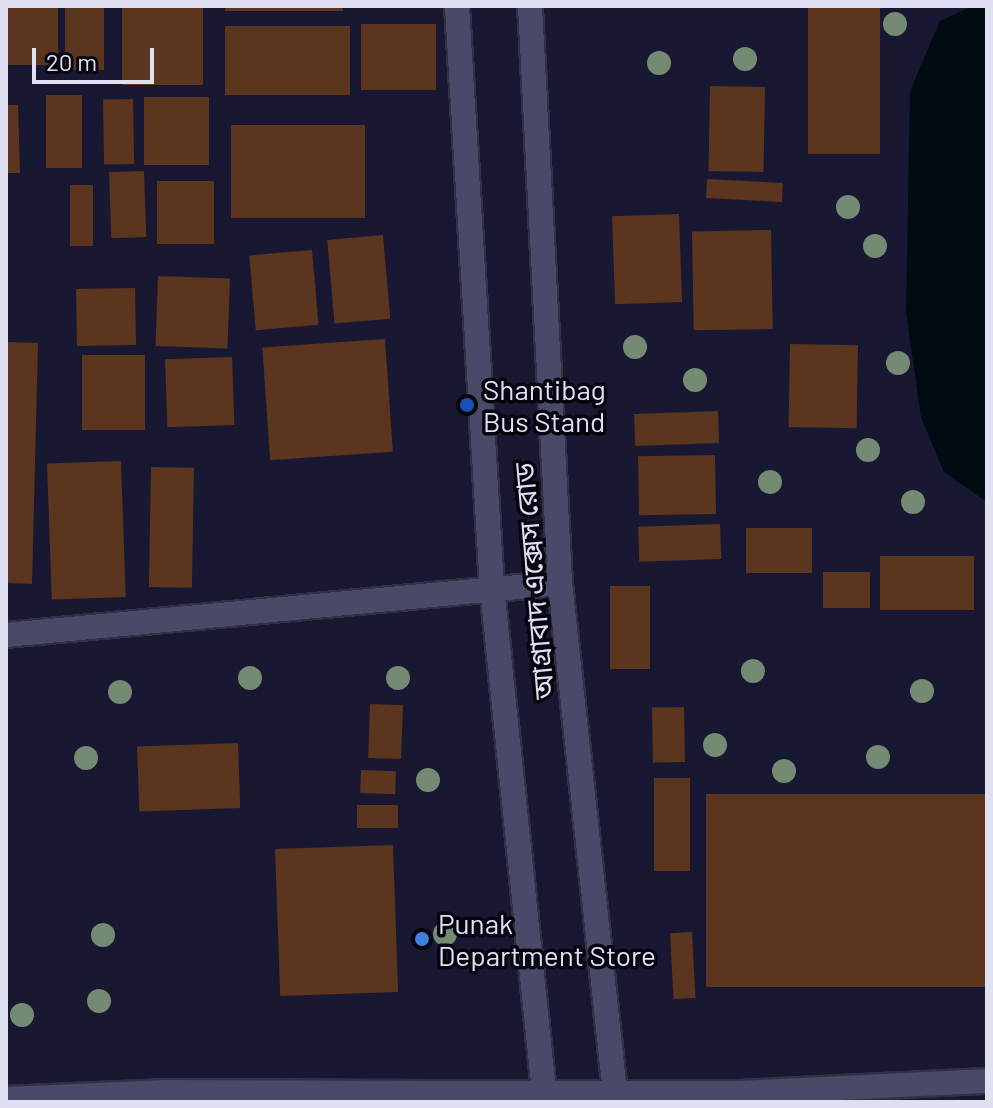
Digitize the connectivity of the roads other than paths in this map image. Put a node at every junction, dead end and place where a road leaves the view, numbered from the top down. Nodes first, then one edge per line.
1 (457, 6) edge
2 (530, 6) edge
3 (560, 583) junction
4 (492, 588) junction
5 (6, 635) edge
6 (987, 1081) edge
7 (616, 1096) edge
8 (165, 1097) edge
9 (544, 1097) edge
10 (6, 1099) edge

1 - 4 main road, আগ্রাবাদ এক্সেস রোড
2 - 3 main road, আগ্রাবাদ এক্সেস রোড
3 - 4 main road
3 - 7 main road, আগ্রাবাদ এক্সেস রোড
4 - 5 main road
4 - 9 main road, আগ্রাবাদ এক্সেস রোড
6 - 7 main road
7 - 9 main road
8 - 9 main road
8 - 10 main road

